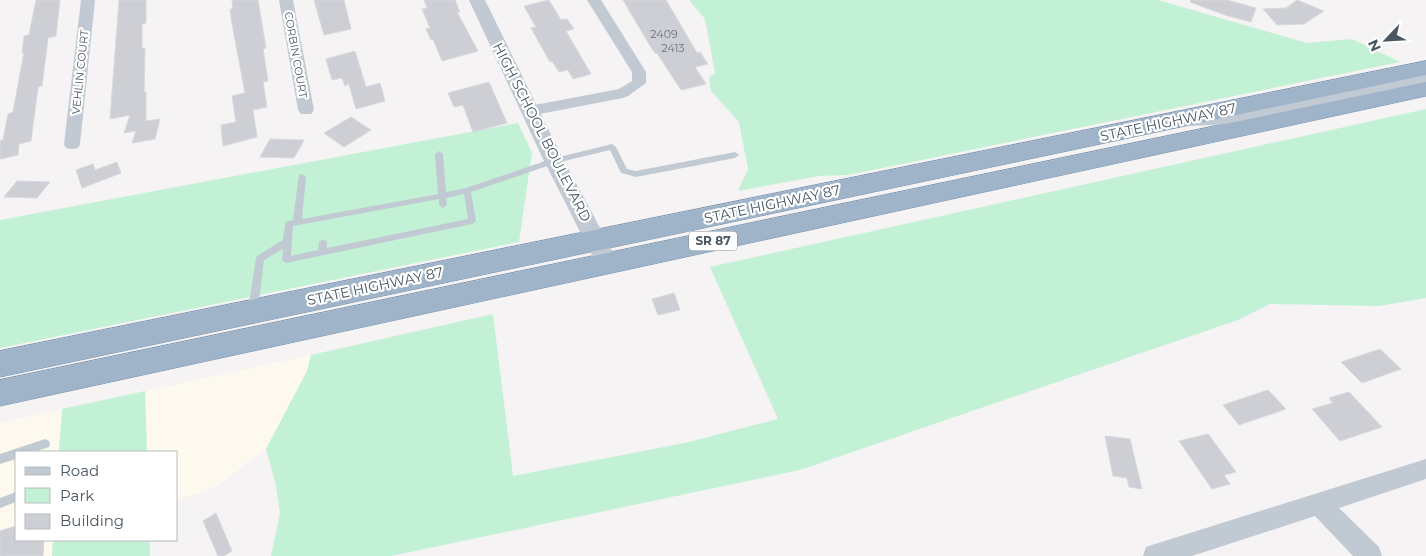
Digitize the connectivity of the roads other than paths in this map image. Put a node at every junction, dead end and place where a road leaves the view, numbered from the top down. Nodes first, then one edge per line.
1 (88, 0) edge
2 (286, 0) edge
3 (477, 0) edge
4 (594, 0) edge
5 (1426, 68) edge
6 (1426, 77) edge
7 (1426, 89) edge
8 (306, 110) dead end
9 (529, 111) junction
10 (1169, 122) junction
11 (72, 144) dead end
12 (439, 154) dead end
13 (735, 155) dead end
14 (554, 162) junction
15 (302, 177) dead end
16 (467, 191) junction
17 (443, 196) junction
18 (420, 200) junction
19 (401, 203) junction
20 (443, 205) dead end
21 (383, 207) junction
22 (421, 209) dead end
23 (363, 210) junction
24 (402, 213) dead end
25 (343, 214) junction
26 (383, 216) dead end
27 (324, 218) junction
28 (363, 220) dead end
29 (297, 223) junction
30 (343, 224) dead end
31 (323, 228) dead end
32 (364, 234) dead end
33 (344, 238) dead end
34 (287, 242) junction
35 (323, 242) dead end
36 (363, 244) junction
37 (344, 248) junction
38 (602, 251) junction
39 (322, 252) junction
40 (253, 312) junction
41 (6, 364) edge
42 (0, 393) edge
43 (45, 444) dead end
44 (24, 451) edge
45 (15, 454) edge
46 (0, 459) edge
47 (1426, 469) edge
48 (15, 497) edge
49 (0, 503) edge
50 (1319, 504) junction
51 (1155, 556) edge
52 (1370, 556) edge

1 - 11 street, VEHLIN COURT
2 - 8 street, CORBIN COURT
3 - 9 street, HIGH SCHOOL BOULEVARD
4 - 9 street
5 - 10 highway, STATE HIGHWAY 87 / SR 87
6 - 10 street
7 - 38 highway, SR 87
9 - 14 street, HIGH SCHOOL BOULEVARD
10 - 38 highway, STATE HIGHWAY 87 / SR 87
12 - 17 lane
13 - 14 lane
14 - 16 lane
14 - 38 street, HIGH SCHOOL BOULEVARD
15 - 29 lane
16 - 17 lane
16 - 36 lane
17 - 18 lane
17 - 20 lane
18 - 19 lane
18 - 22 lane
19 - 21 lane
19 - 24 lane
21 - 23 lane
21 - 26 lane
23 - 25 lane
23 - 28 lane
25 - 27 lane
25 - 30 lane
27 - 29 lane
27 - 31 lane
29 - 34 lane
32 - 36 lane
33 - 37 lane
34 - 39 lane
34 - 40 lane
35 - 39 lane
36 - 37 lane
37 - 39 lane
38 - 40 highway, STATE HIGHWAY 87 / SR 87
38 - 42 highway, SR 87
40 - 41 highway, STATE HIGHWAY 87 / SR 87
43 - 44 lane
45 - 46 lane
47 - 50 street
48 - 49 lane
50 - 51 street
50 - 52 street

